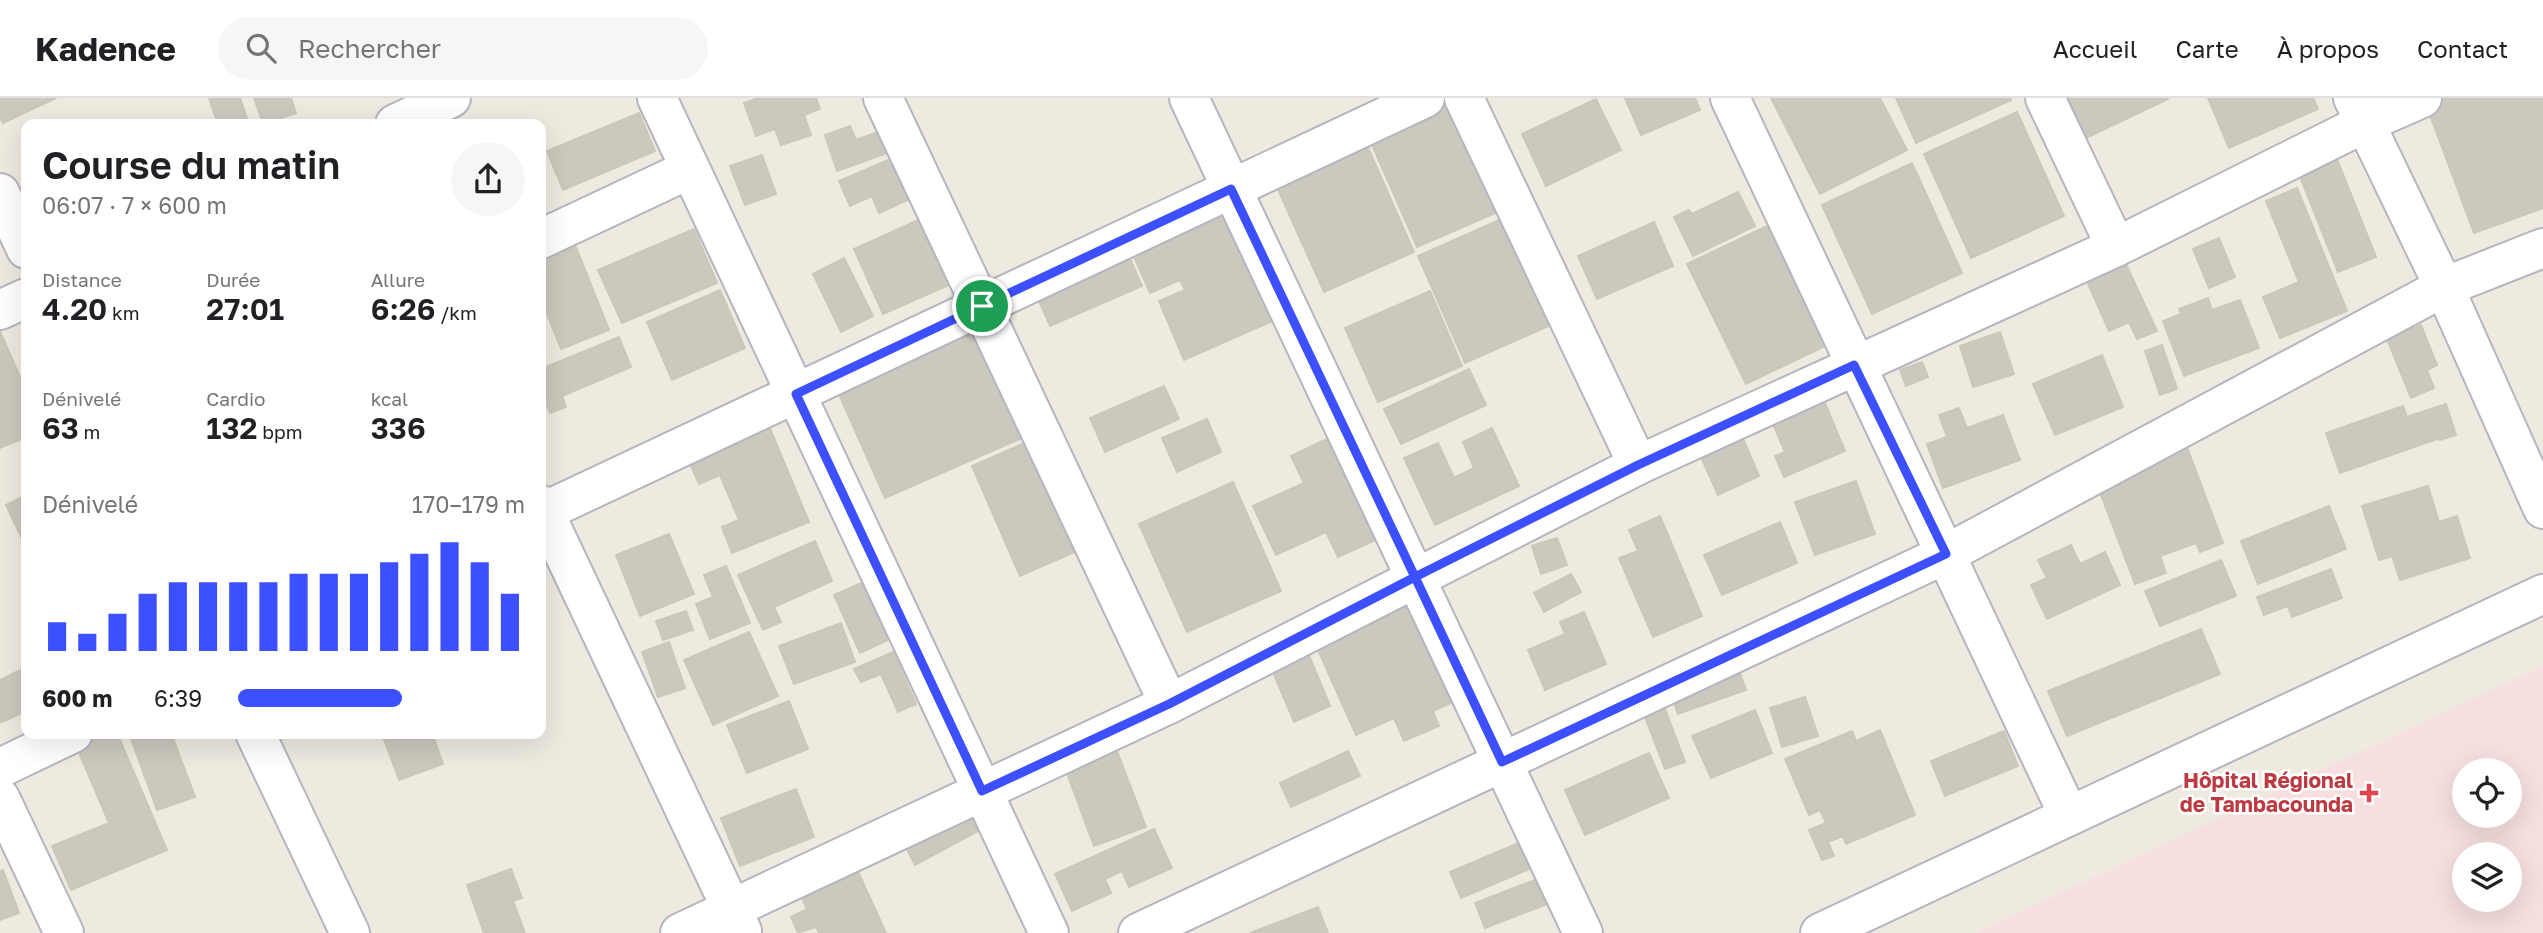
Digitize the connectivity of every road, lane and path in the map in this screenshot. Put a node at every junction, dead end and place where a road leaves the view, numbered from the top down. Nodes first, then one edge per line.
1 (451, 98) edge
2 (657, 98) edge
3 (883, 98) edge
4 (1189, 98) edge
5 (1425, 98) edge
6 (1464, 98) edge
7 (1730, 98) edge
8 (2045, 98) edge
9 (2422, 98) edge
10 (2359, 111) edge
11 (406, 119) edge
12 (690, 169) junction
13 (1231, 189) junction
14 (0, 193) edge
15 (546, 237) edge
16 (21, 238) edge
17 (2116, 247) junction
18 (2543, 248) edge
19 (2444, 287) junction
20 (21, 300) edge
21 (982, 306) junction
22 (0, 310) edge
23 (1854, 365) junction
24 (796, 394) junction
25 (1638, 465) junction
26 (546, 508) edge
27 (2543, 509) edge
28 (546, 518) edge
29 (1946, 554) junction
30 (1415, 577) junction
31 (2543, 594) edge
32 (1169, 704) junction
33 (60, 739) edge
34 (258, 739) edge
35 (1502, 762) junction
36 (0, 768) edge
37 (982, 791) junction
38 (0, 798) edge
39 (2069, 816) junction
40 (737, 921) edge
41 (64, 933) edge
42 (350, 933) edge
43 (680, 933) edge
44 (1048, 933) edge
45 (1138, 933) edge
46 (1583, 933) edge
47 (1820, 933) edge

1 - 11 street
2 - 12 street
3 - 21 street
4 - 13 street
5 - 13 street
6 - 25 street
7 - 23 street
8 - 17 street
9 - 10 street
10 - 17 street
10 - 19 street
12 - 15 street
12 - 24 street
13 - 21 street
13 - 30 street
14 - 16 street
17 - 23 street
18 - 19 street
19 - 27 street
19 - 29 street
20 - 22 street
21 - 24 street
21 - 32 street
23 - 25 street
23 - 29 street
24 - 26 street
24 - 37 street
25 - 30 street
28 - 40 street
29 - 35 street
29 - 39 street
30 - 32 street
30 - 35 street
31 - 39 street
32 - 37 street
33 - 36 street
34 - 42 street
35 - 45 street
35 - 46 street
37 - 40 street
37 - 44 street
38 - 41 street
39 - 47 street
40 - 43 street

